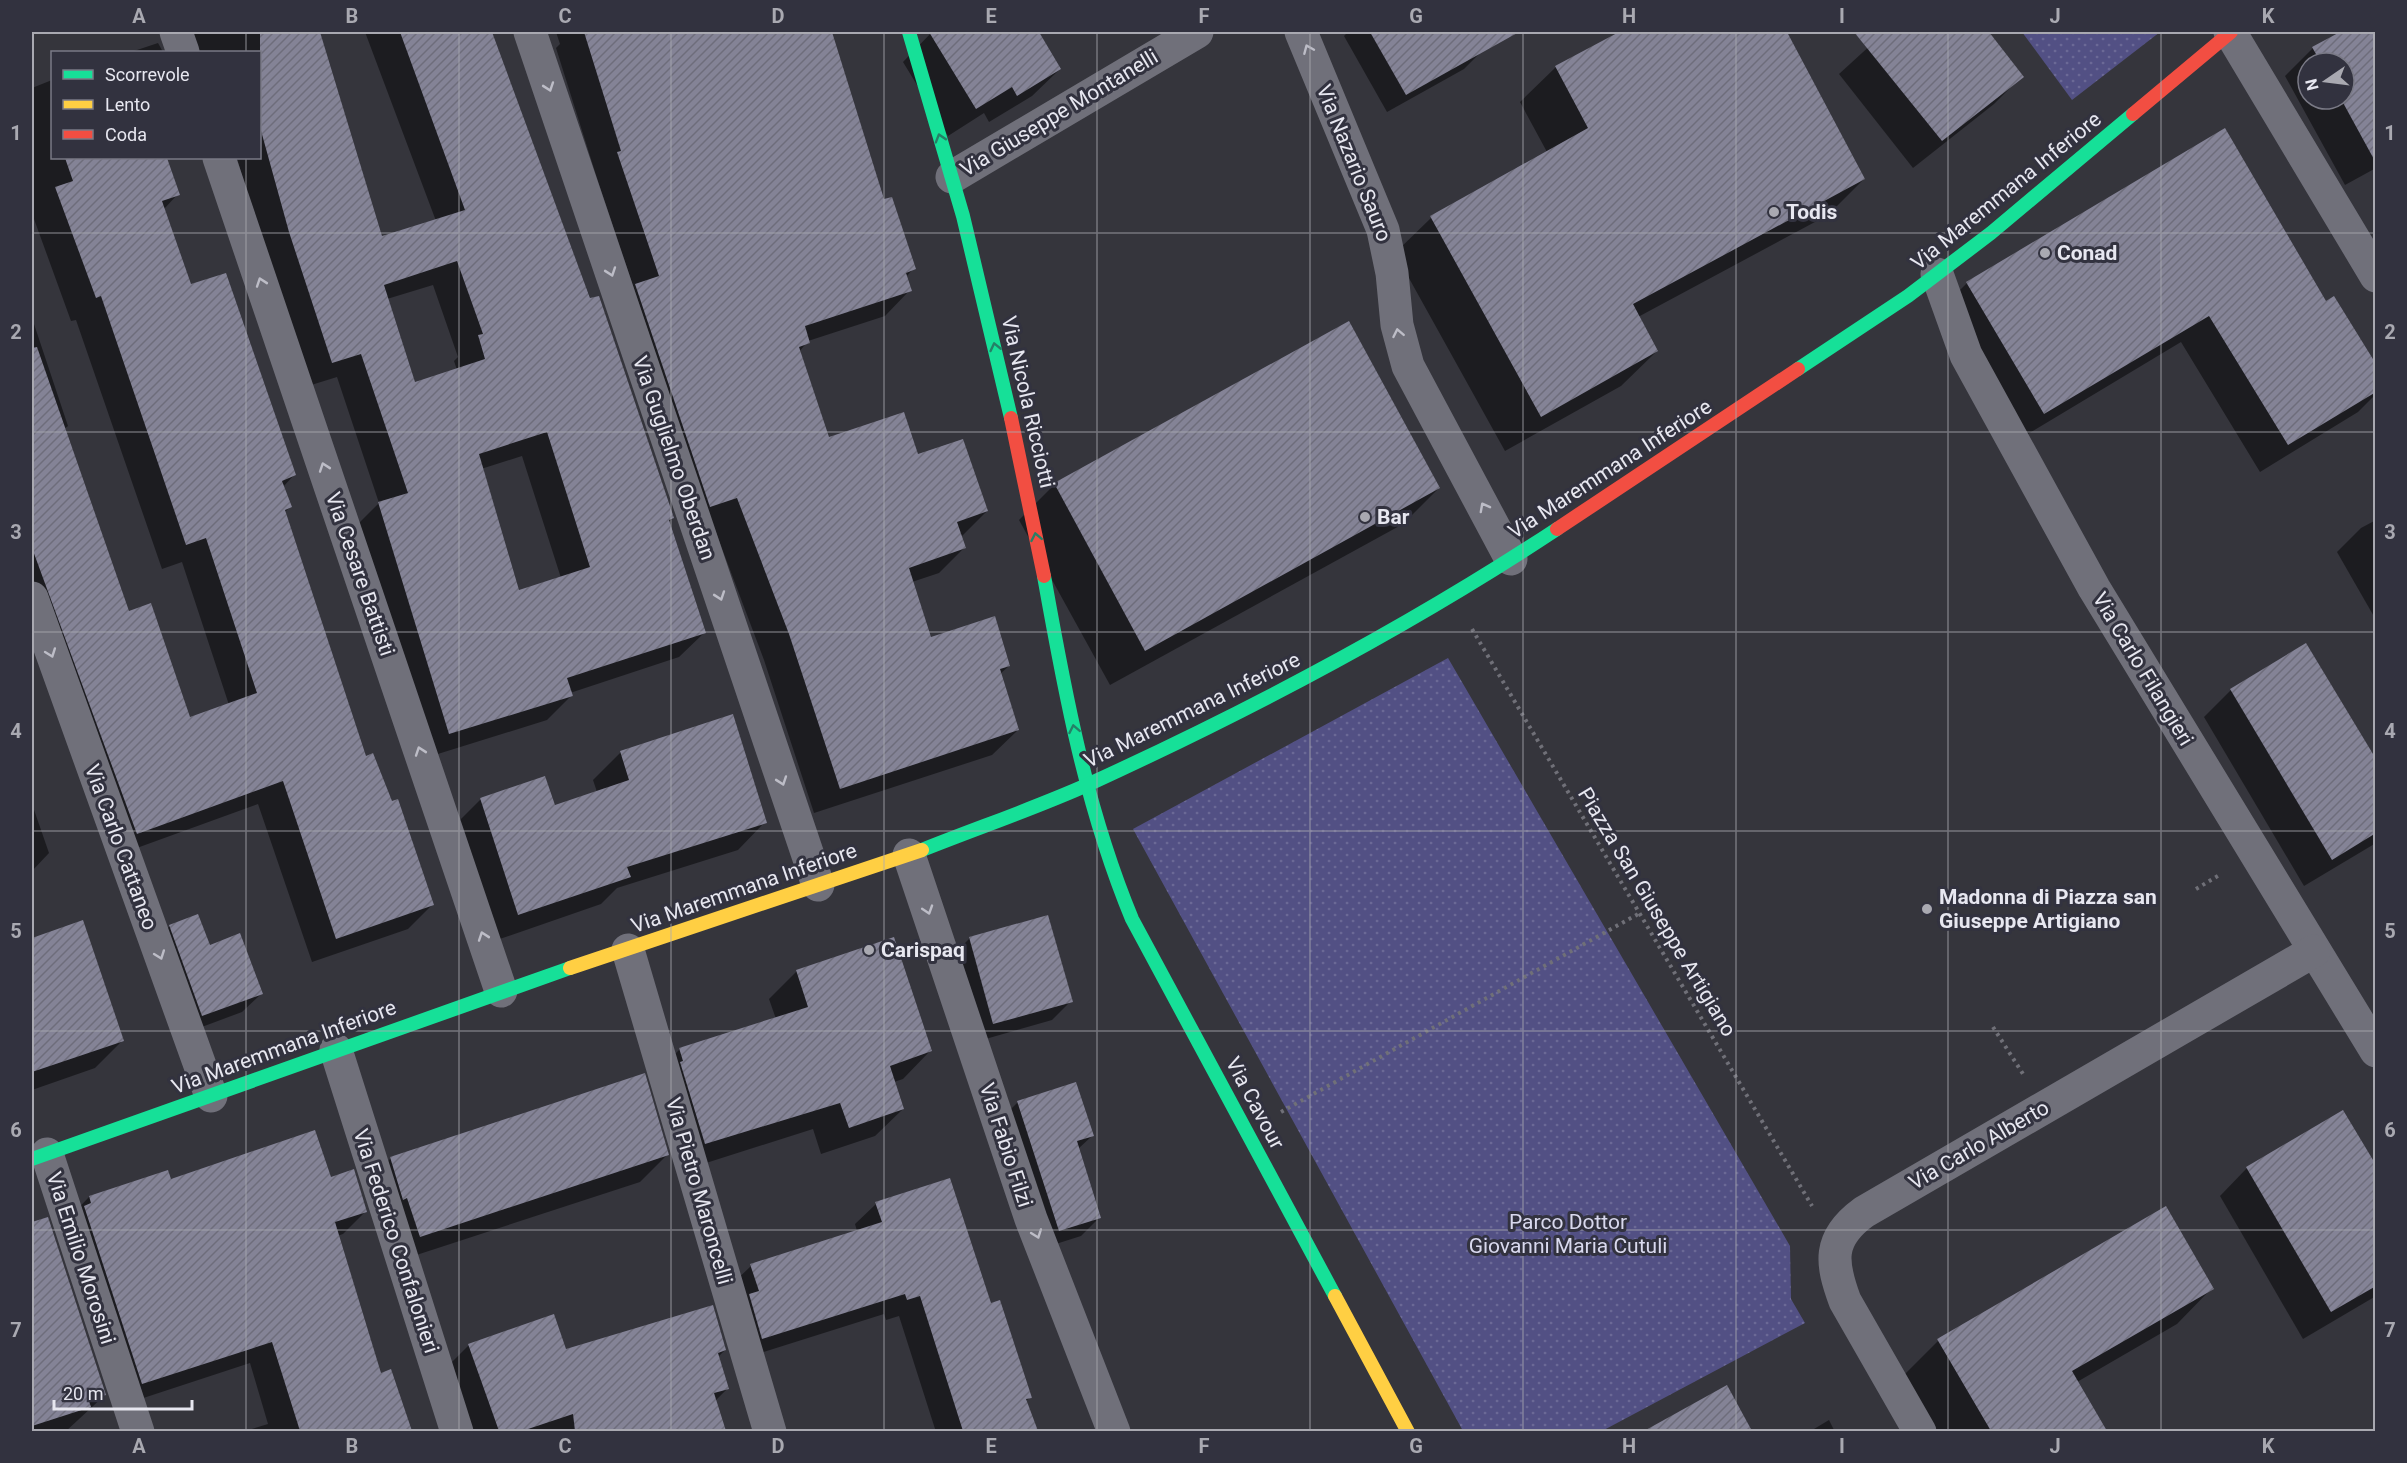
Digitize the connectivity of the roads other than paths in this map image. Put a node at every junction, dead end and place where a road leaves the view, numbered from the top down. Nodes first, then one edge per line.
1 (176, 32) edge
2 (530, 32) edge
3 (909, 32) edge
4 (1197, 32) edge
5 (1301, 32) edge
6 (2230, 32) edge
7 (183, 51) edge
8 (219, 159) edge
9 (952, 177) junction
10 (1937, 274) junction
11 (2376, 276) edge
12 (1511, 559) junction
13 (32, 598) edge
14 (1085, 786) junction
15 (909, 855) junction
16 (818, 885) junction
17 (628, 950) junction
18 (2314, 951) junction
19 (501, 991) junction
20 (2374, 1044) edge
21 (336, 1050) junction
22 (211, 1096) junction
23 (39, 1156) edge
24 (138, 1431) edge
25 (457, 1431) edge
26 (770, 1431) edge
27 (1114, 1431) edge
28 (1408, 1431) edge
29 (1920, 1431) edge

1 - 7 street
2 -> 16 street, Via Guglielmo Oberdan
9 -> 3 main road, Via Nicola Ricciotti
4 - 9 street, Via Giuseppe Montanelli
12 -> 5 street, Via Nazario Sauro
6 - 10 main road, Via Maremmana Inferiore
6 - 11 street
19 -> 8 street, Via Cesare Battisti
14 -> 9 main road, Via Nicola Ricciotti
10 - 12 main road, Via Maremmana Inferiore
10 - 18 street, Via Carlo Filangieri
12 - 14 main road, Via Maremmana Inferiore
13 -> 22 street, Via Carlo Cattaneo
14 - 15 main road, Via Maremmana Inferiore
14 - 28 main road, Via Cavour
15 - 16 main road, Via Maremmana Inferiore
15 -> 27 street, Via Fabio Filzi
16 - 17 main road, Via Maremmana Inferiore
17 - 19 main road, Via Maremmana Inferiore
17 - 26 street, Via Pietro Maroncelli
18 - 20 street, Via Carlo Filangieri
18 - 29 street, Via Carlo Alberto
19 - 21 main road, Via Maremmana Inferiore
21 - 22 main road, Via Maremmana Inferiore
21 - 25 street, Via Federico Confalonieri
22 - 23 main road, Via Maremmana Inferiore
23 - 24 street, Via Emilio Morosini

